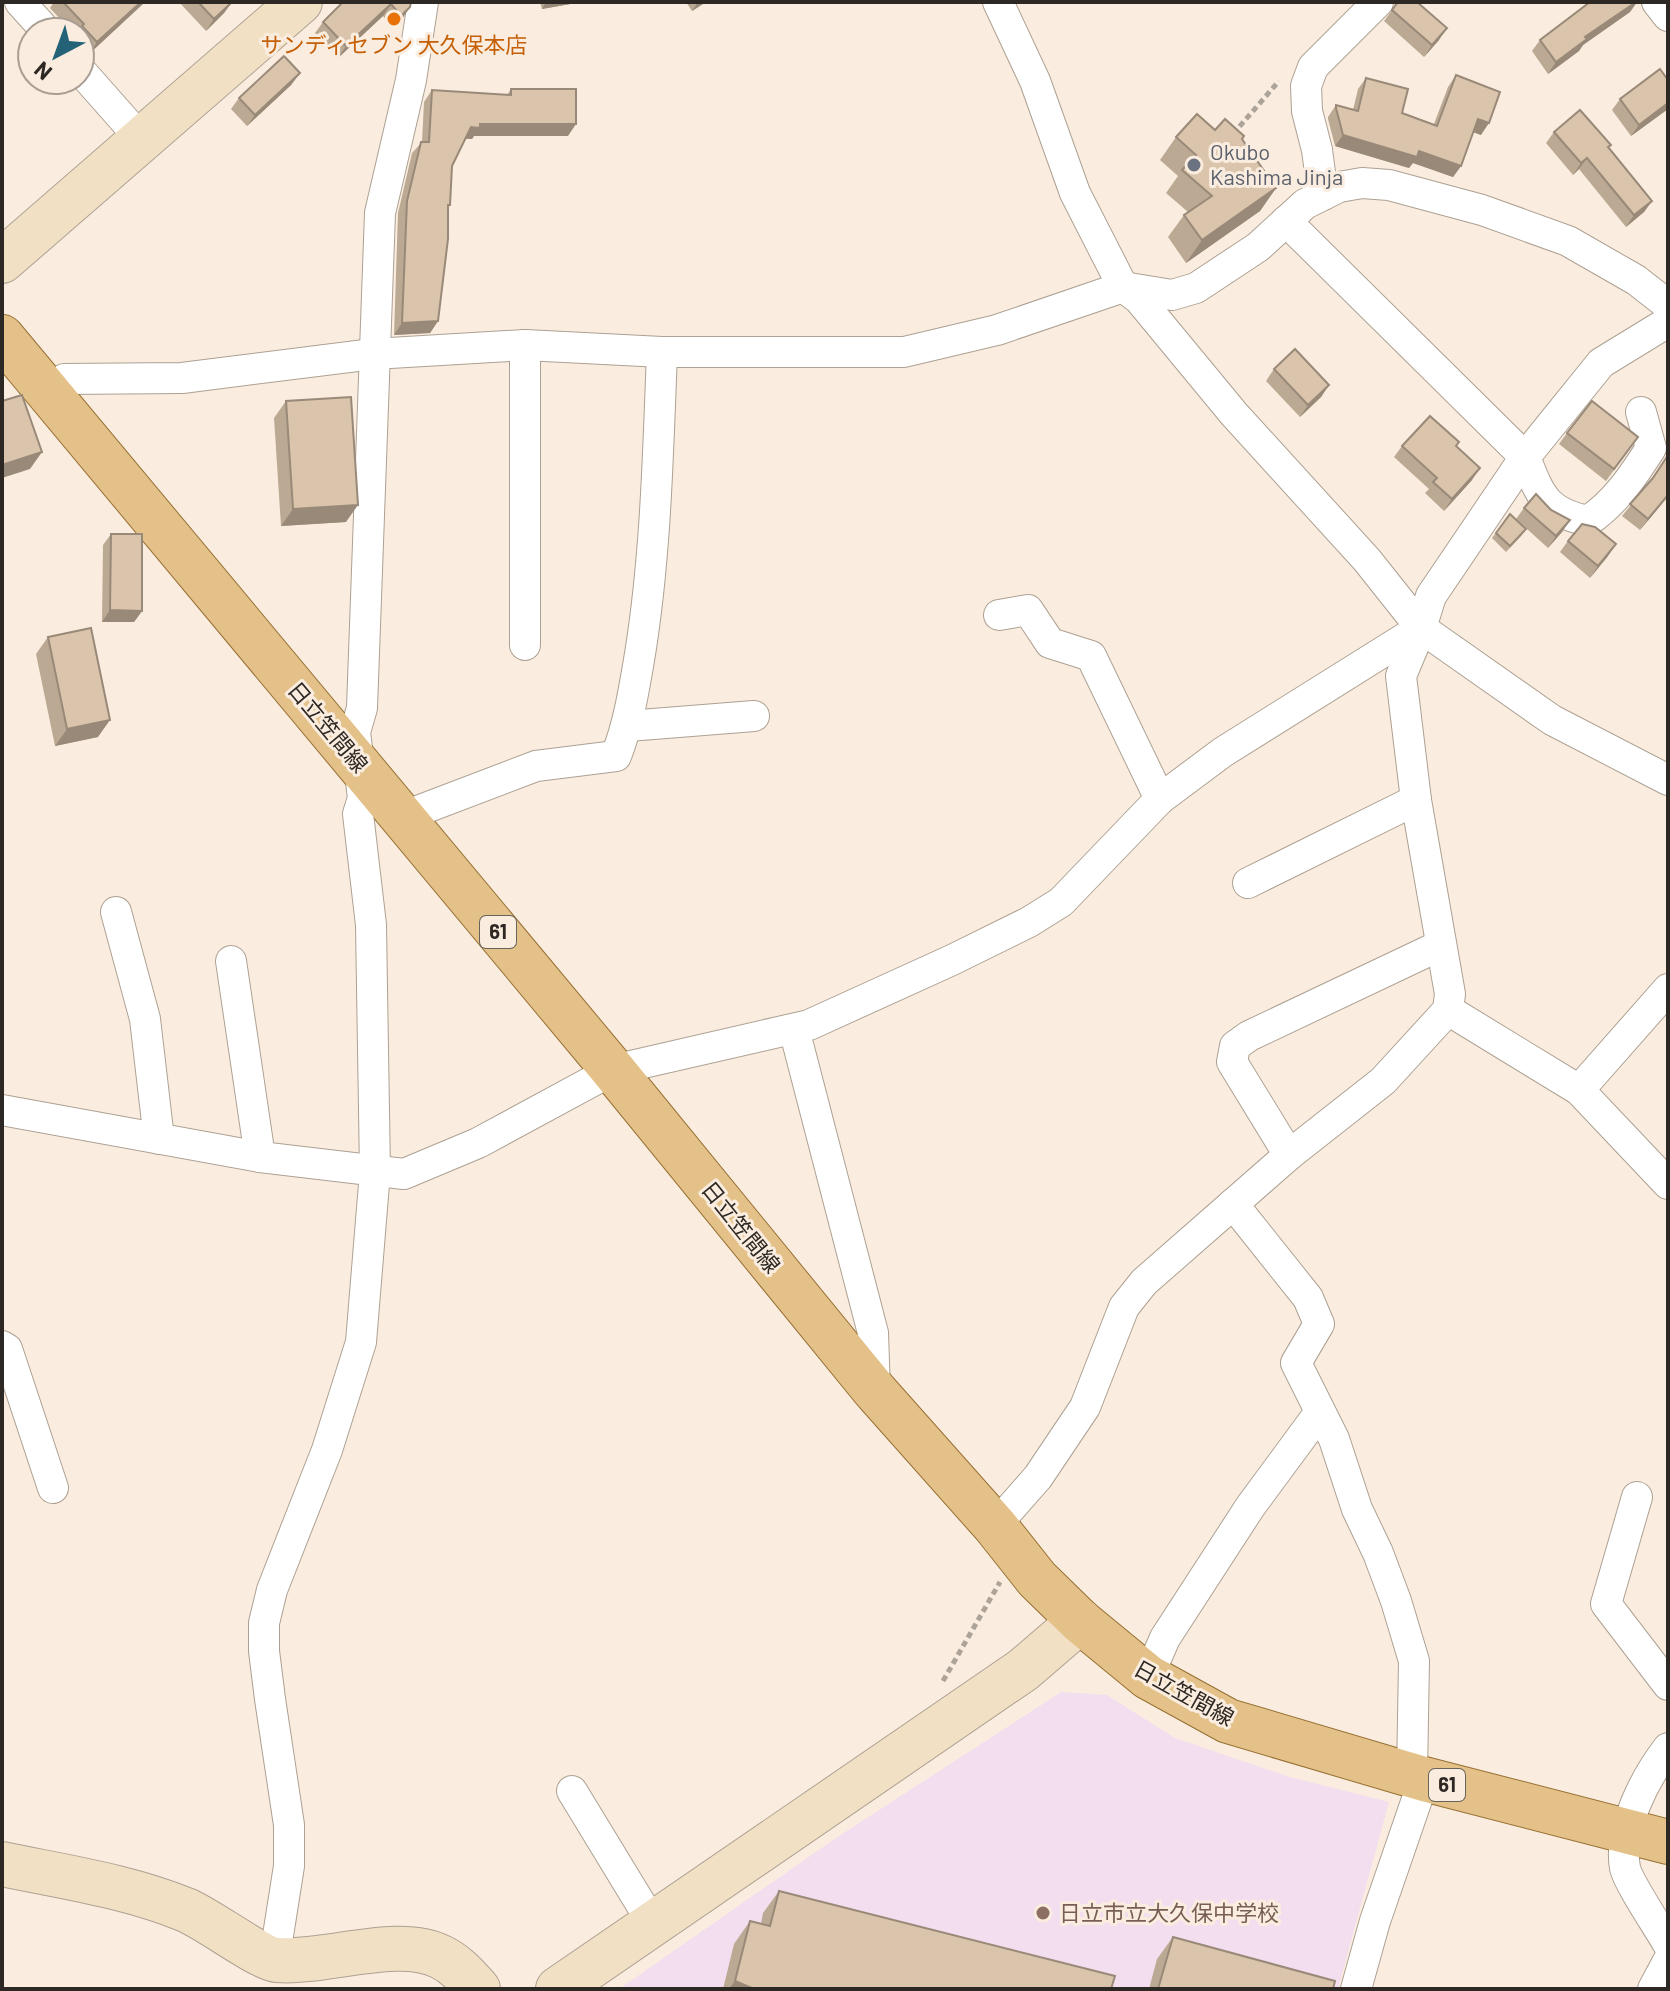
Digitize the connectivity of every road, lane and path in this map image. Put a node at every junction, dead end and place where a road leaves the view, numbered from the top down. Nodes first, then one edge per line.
1 (300, 2) edge
2 (423, 2) edge
3 (998, 2) edge
4 (1378, 2) edge
5 (1657, 2) edge
6 (1668, 16) edge
7 (96, 88) edge
8 (141, 139) junction
9 (1323, 195) junction
10 (1286, 221) junction
11 (1258, 247) junction
12 (1312, 247) junction
13 (2, 261) edge
14 (1123, 287) junction
15 (1668, 305) edge
16 (1668, 322) edge
17 (2, 337) edge
18 (525, 345) junction
19 (662, 352) junction
20 (373, 354) junction
21 (47, 390) junction
22 (1641, 412) dead end
23 (1525, 457) junction
24 (999, 615) dead end
25 (1421, 628) junction
26 (525, 645) dead end
27 (754, 716) dead end
28 (628, 726) junction
29 (357, 763) junction
30 (1668, 780) edge
31 (1160, 799) junction
32 (1416, 800) junction
33 (402, 817) junction
34 (1248, 883) dead end
35 (116, 912) dead end
36 (1441, 945) junction
37 (231, 961) dead end
38 (1668, 989) edge
39 (1448, 1010) junction
40 (794, 1029) junction
41 (613, 1070) junction
42 (1579, 1090) junction
43 (2, 1104) edge
44 (2, 1111) edge
45 (159, 1139) junction
46 (1289, 1155) junction
47 (260, 1157) junction
48 (375, 1172) junction
49 (1668, 1184) edge
50 (1233, 1204) junction
51 (2, 1346) edge
52 (875, 1391) junction
53 (1320, 1412) junction
54 (53, 1488) dead end
55 (1637, 1497) dead end
56 (995, 1526) junction
57 (1007, 1571) dead end
58 (1080, 1621) junction
59 (1148, 1677) junction
60 (1668, 1685) edge
61 (936, 1693) dead end
62 (1668, 1748) edge
63 (1418, 1777) junction
64 (572, 1791) dead end
65 (1626, 1830) junction
66 (1668, 1842) edge
67 (2, 1864) edge
68 (653, 1924) junction
69 (1668, 1944) edge
70 (274, 1961) junction
71 (1668, 1961) edge
72 (478, 1989) edge
73 (558, 1989) edge
74 (1356, 1989) edge
75 (1653, 1989) edge

1 - 8 street
2 - 20 street
3 - 14 street
4 - 9 street
5 - 6 street
7 - 8 street
8 - 13 street
9 - 10 street
9 - 15 street
10 - 11 street
10 - 12 street
11 - 12 street
11 - 14 street
12 - 23 street
14 - 19 street
14 - 25 street
16 - 23 street
17 - 21 main road, 日立笠間線 / 61
18 - 19 street
18 - 20 street
18 - 26 street
19 - 28 street
20 - 21 street
20 - 29 street
21 - 29 main road, 日立笠間線 / 61
22 - 23 street
23 - 25 street
24 - 31 street
25 - 30 street
25 - 31 street
25 - 32 street
27 - 28 street
28 - 33 street
29 - 33 main road, 日立笠間線 / 61
29 - 48 street
31 - 40 street
32 - 34 street
32 - 36 street
33 - 41 main road, 日立笠間線 / 61
35 - 45 street
36 - 39 street
36 - 46 street
37 - 47 street
38 - 42 street
39 - 42 street
39 - 46 street
40 - 41 street
40 - 52 street
41 - 48 street
41 - 52 main road, 日立笠間線 / 61
42 - 49 street
43 - 44 street
44 - 45 street
45 - 47 street
46 - 50 street
47 - 48 street
48 - 70 street
50 - 53 street
50 - 56 street
51 - 54 street
52 - 56 main road, 日立笠間線 / 61
53 - 59 street
53 - 63 street
55 - 60 street
56 - 58 main road, 日立笠間線 / 61
57 - 61 path
58 - 59 main road, 日立笠間線 / 61
58 - 68 street
59 - 63 main road, 日立笠間線 / 61
62 - 65 street
63 - 65 main road, 日立笠間線 / 61
63 - 74 street
64 - 68 street
65 - 66 main road, 日立笠間線 / 61
65 - 69 street
67 - 70 street
68 - 73 street
70 - 72 street
71 - 75 street

